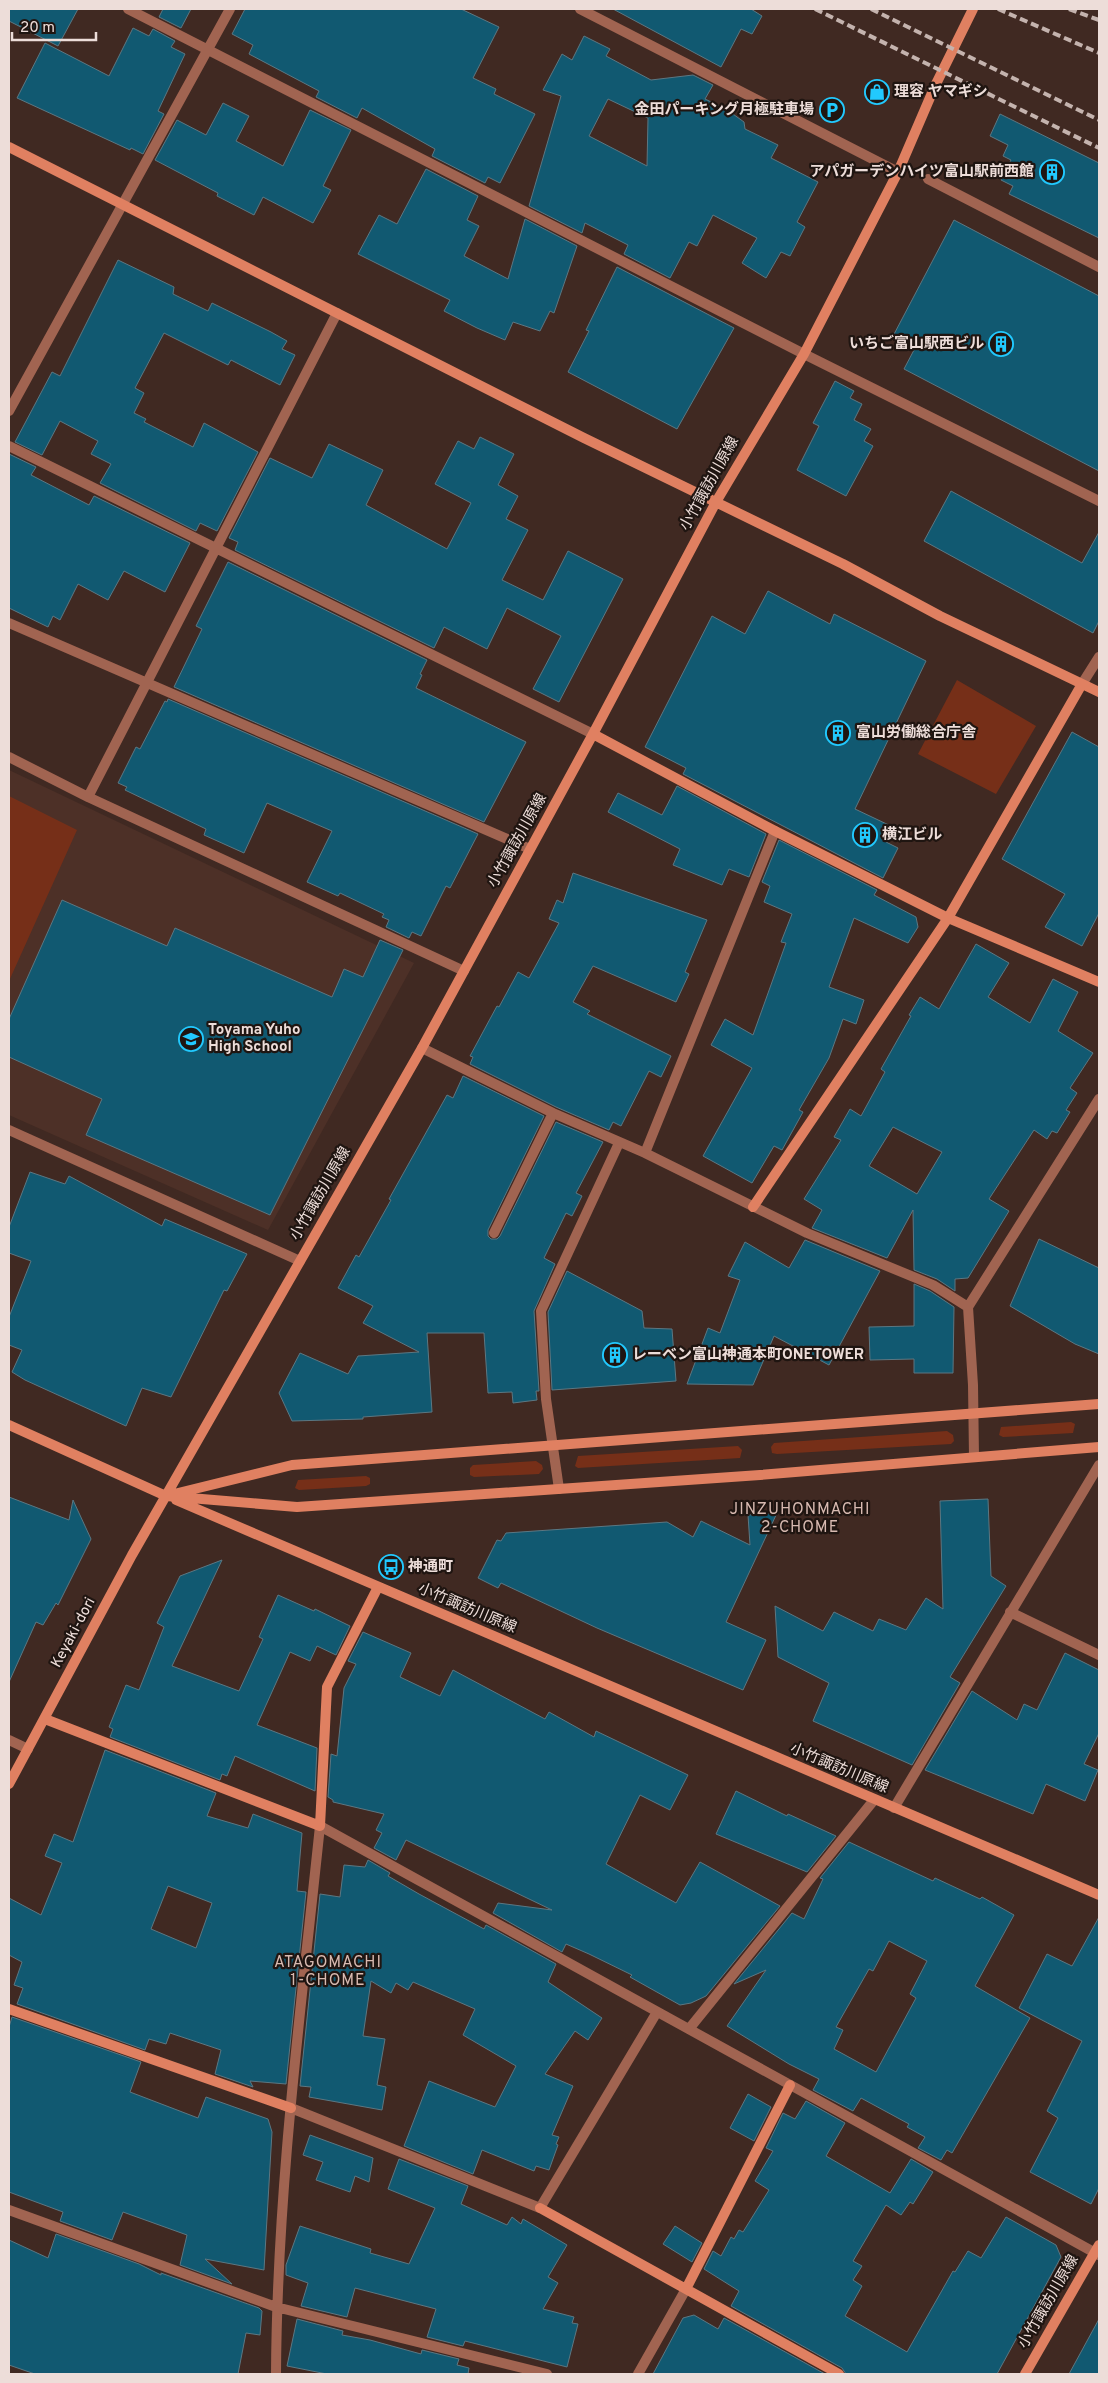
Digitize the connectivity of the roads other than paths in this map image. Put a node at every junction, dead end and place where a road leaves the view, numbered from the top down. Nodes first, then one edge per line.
1 (128, 9) edge
2 (230, 9) edge
3 (580, 9) edge
4 (973, 9) edge
5 (207, 50) junction
6 (9, 147) edge
7 (898, 172) junction
8 (928, 179) dead end
9 (121, 204) junction
10 (1099, 268) edge
11 (337, 313) junction
12 (804, 354) junction
13 (9, 411) edge
14 (9, 446) edge
15 (1099, 500) edge
16 (716, 502) junction
17 (216, 548) junction
18 (9, 623) edge
19 (1099, 657) edge
20 (147, 682) junction
21 (1082, 684) junction
22 (1099, 692) edge
23 (593, 734) junction
24 (9, 757) edge
25 (88, 797) junction
26 (775, 831) junction
27 (530, 849) junction
28 (948, 918) junction
29 (464, 971) junction
30 (1099, 982) edge
31 (422, 1048) junction
32 (1099, 1099) edge
33 (553, 1113) junction
34 (9, 1130) edge
35 (619, 1142) junction
36 (645, 1153) junction
37 (753, 1207) junction
38 (494, 1233) dead end
39 (300, 1260) junction
40 (968, 1307) junction
41 (1099, 1404) edge
42 (973, 1414) junction
43 (9, 1425) edge
44 (553, 1445) junction
45 (1099, 1447) edge
46 (974, 1457) junction
47 (1099, 1465) edge
48 (559, 1489) junction
49 (166, 1496) junction
50 (378, 1587) junction
51 (1010, 1612) junction
52 (1099, 1655) edge
53 (45, 1719) junction
54 (9, 1740) edge
55 (28, 1749) junction
56 (9, 1784) edge
57 (874, 1800) junction
58 (894, 1808) junction
59 (320, 1826) junction
60 (1099, 1895) edge
61 (9, 2009) edge
62 (657, 2012) junction
63 (689, 2029) junction
64 (790, 2085) junction
65 (291, 2108) junction
66 (540, 2208) junction
67 (9, 2210) edge
68 (1098, 2251) edge
69 (686, 2289) junction
70 (276, 2307) junction
71 (276, 2374) edge
72 (547, 2374) edge
73 (638, 2374) edge
74 (839, 2374) edge
75 (1025, 2374) edge

1 - 5 street
2 - 5 street
3 - 7 street
4 - 7 street, 小竹諏訪川原線
5 - 9 street
5 - 12 street
6 - 9 street
7 - 12 street, 小竹諏訪川原線
8 - 10 street
9 - 11 street
9 - 13 street
11 - 16 street
11 - 17 street
12 - 15 street
12 - 16 street, 小竹諏訪川原線
14 - 17 street
16 - 21 street
16 - 23 street, 小竹諏訪川原線
17 - 20 street
17 - 23 street
18 - 20 street
19 - 21 street
20 - 25 street
20 - 27 street
21 - 22 street
21 - 28 street
23 - 26 street
23 - 27 street, 小竹諏訪川原線
24 - 25 street
25 - 29 street
26 - 28 street
26 - 36 street
27 - 29 street, 小竹諏訪川原線
28 - 30 street
28 - 37 street
29 - 31 street, 小竹諏訪川原線
31 - 33 street
31 - 39 street, 小竹諏訪川原線
32 - 40 street
33 - 35 street
33 - 38 street
34 - 39 street
35 - 36 street
35 - 44 street
36 - 37 street
37 - 40 street
39 - 49 street, 小竹諏訪川原線
40 - 42 street
41 - 42 street
42 - 44 street
42 - 46 street
43 - 49 street
44 - 48 street
44 - 49 street
45 - 46 street
46 - 48 street
47 - 51 street
48 - 49 street
49 - 50 street, 小竹諏訪川原線
49 - 53 street, Keyaki-dori
50 - 57 street, 小竹諏訪川原線
50 - 59 street
51 - 52 street
51 - 58 street
53 - 55 street, Keyaki-dori
53 - 59 street
54 - 55 street
55 - 56 street, Keyaki-dori
57 - 58 street, 小竹諏訪川原線
57 - 63 street
58 - 60 street, 小竹諏訪川原線
59 - 62 street
59 - 65 street
61 - 65 street
62 - 63 street
62 - 66 street
63 - 64 street
64 - 68 street
64 - 69 street
65 - 66 street
65 - 70 street
66 - 69 street
67 - 70 street
68 - 75 street, 小竹諏訪川原線
69 - 73 street
69 - 74 street
70 - 71 street
70 - 72 street

